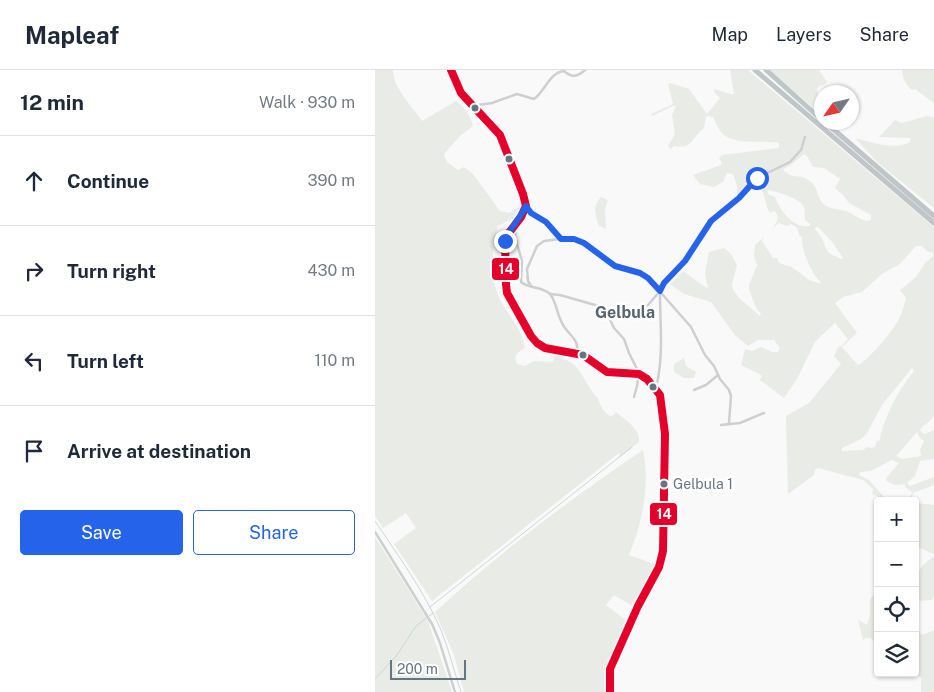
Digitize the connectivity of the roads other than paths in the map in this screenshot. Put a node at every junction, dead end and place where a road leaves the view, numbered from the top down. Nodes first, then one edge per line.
1 (451, 70) edge
2 (585, 70) edge
3 (755, 70) edge
4 (766, 70) edge
5 (561, 71) edge
6 (471, 106) junction
7 (814, 114) edge
8 (834, 130) edge
9 (805, 137) dead end
10 (526, 206) junction
11 (934, 216) edge
12 (517, 222) junction
13 (934, 223) edge
14 (561, 239) junction
15 (531, 286) junction
16 (660, 291) junction
17 (550, 294) junction
18 (605, 309) junction
19 (576, 353) junction
20 (639, 374) junction
21 (718, 375) junction
22 (656, 388) junction
23 (694, 390) dead end
24 (634, 397) dead end
25 (764, 413) dead end
26 (729, 423) junction
27 (721, 425) dead end
28 (375, 532) edge
29 (455, 692) edge
30 (610, 692) edge

1 - 6 street
2 - 5 street
3 - 13 highway
4 - 7 highway
5 - 6 street
6 - 10 street
8 - 11 highway
9 - 16 street
10 - 12 street
10 - 14 street
12 - 15 street
12 - 19 street
14 - 15 street
14 - 16 street
15 - 17 street
16 - 18 street
16 - 21 street
16 - 22 street
17 - 18 street
17 - 19 street
18 - 20 street
19 - 20 street
20 - 22 street
20 - 24 street
21 - 23 street
21 - 26 street
22 - 30 street
25 - 26 street
26 - 27 street
28 - 29 street

